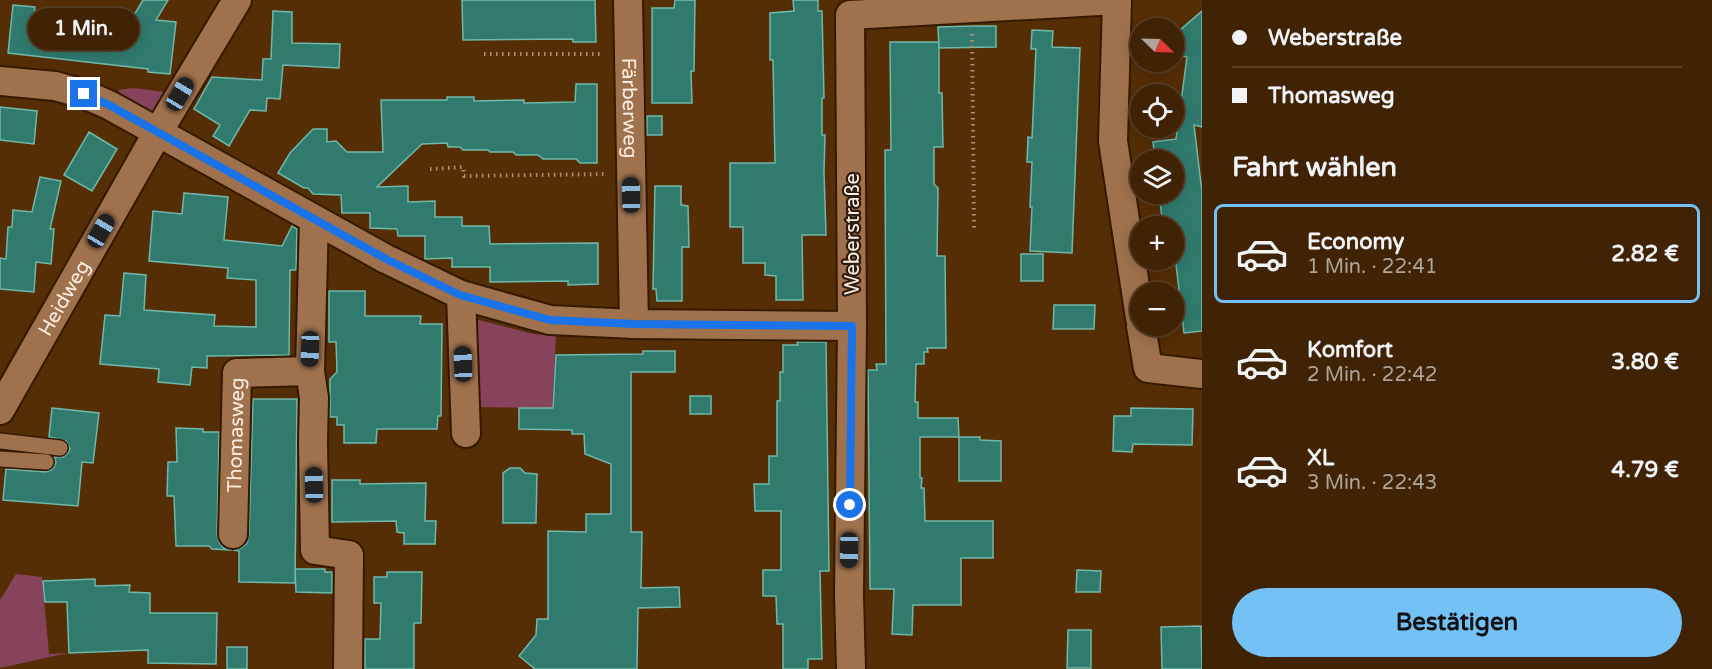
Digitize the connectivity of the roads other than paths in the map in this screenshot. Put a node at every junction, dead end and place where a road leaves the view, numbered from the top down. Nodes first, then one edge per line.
1 (237, 0) edge
2 (628, 0) edge
3 (1117, 0) edge
4 (0, 81) edge
5 (158, 132) junction
6 (314, 220) junction
7 (1135, 282) edge
8 (460, 295) junction
9 (634, 324) junction
10 (852, 326) junction
11 (1143, 336) edge
12 (310, 371) junction
13 (1202, 374) edge
14 (0, 410) edge
15 (466, 434) dead end
16 (0, 441) edge
17 (60, 448) dead end
18 (0, 459) edge
19 (46, 462) dead end
20 (233, 534) dead end
21 (348, 669) edge
22 (850, 669) edge

1 - 5 street, Heidweg
2 - 9 street, Färberweg
3 - 7 street
3 - 10 street, Weberstraße
4 - 5 street
5 - 6 street
5 - 14 street, Heidweg
6 - 8 street
6 - 12 street
8 - 9 street
8 - 15 street
9 - 10 street
10 - 22 street, Weberstraße
11 - 13 street
12 - 20 street, Thomasweg
12 - 21 street
16 - 17 lane
18 - 19 lane

